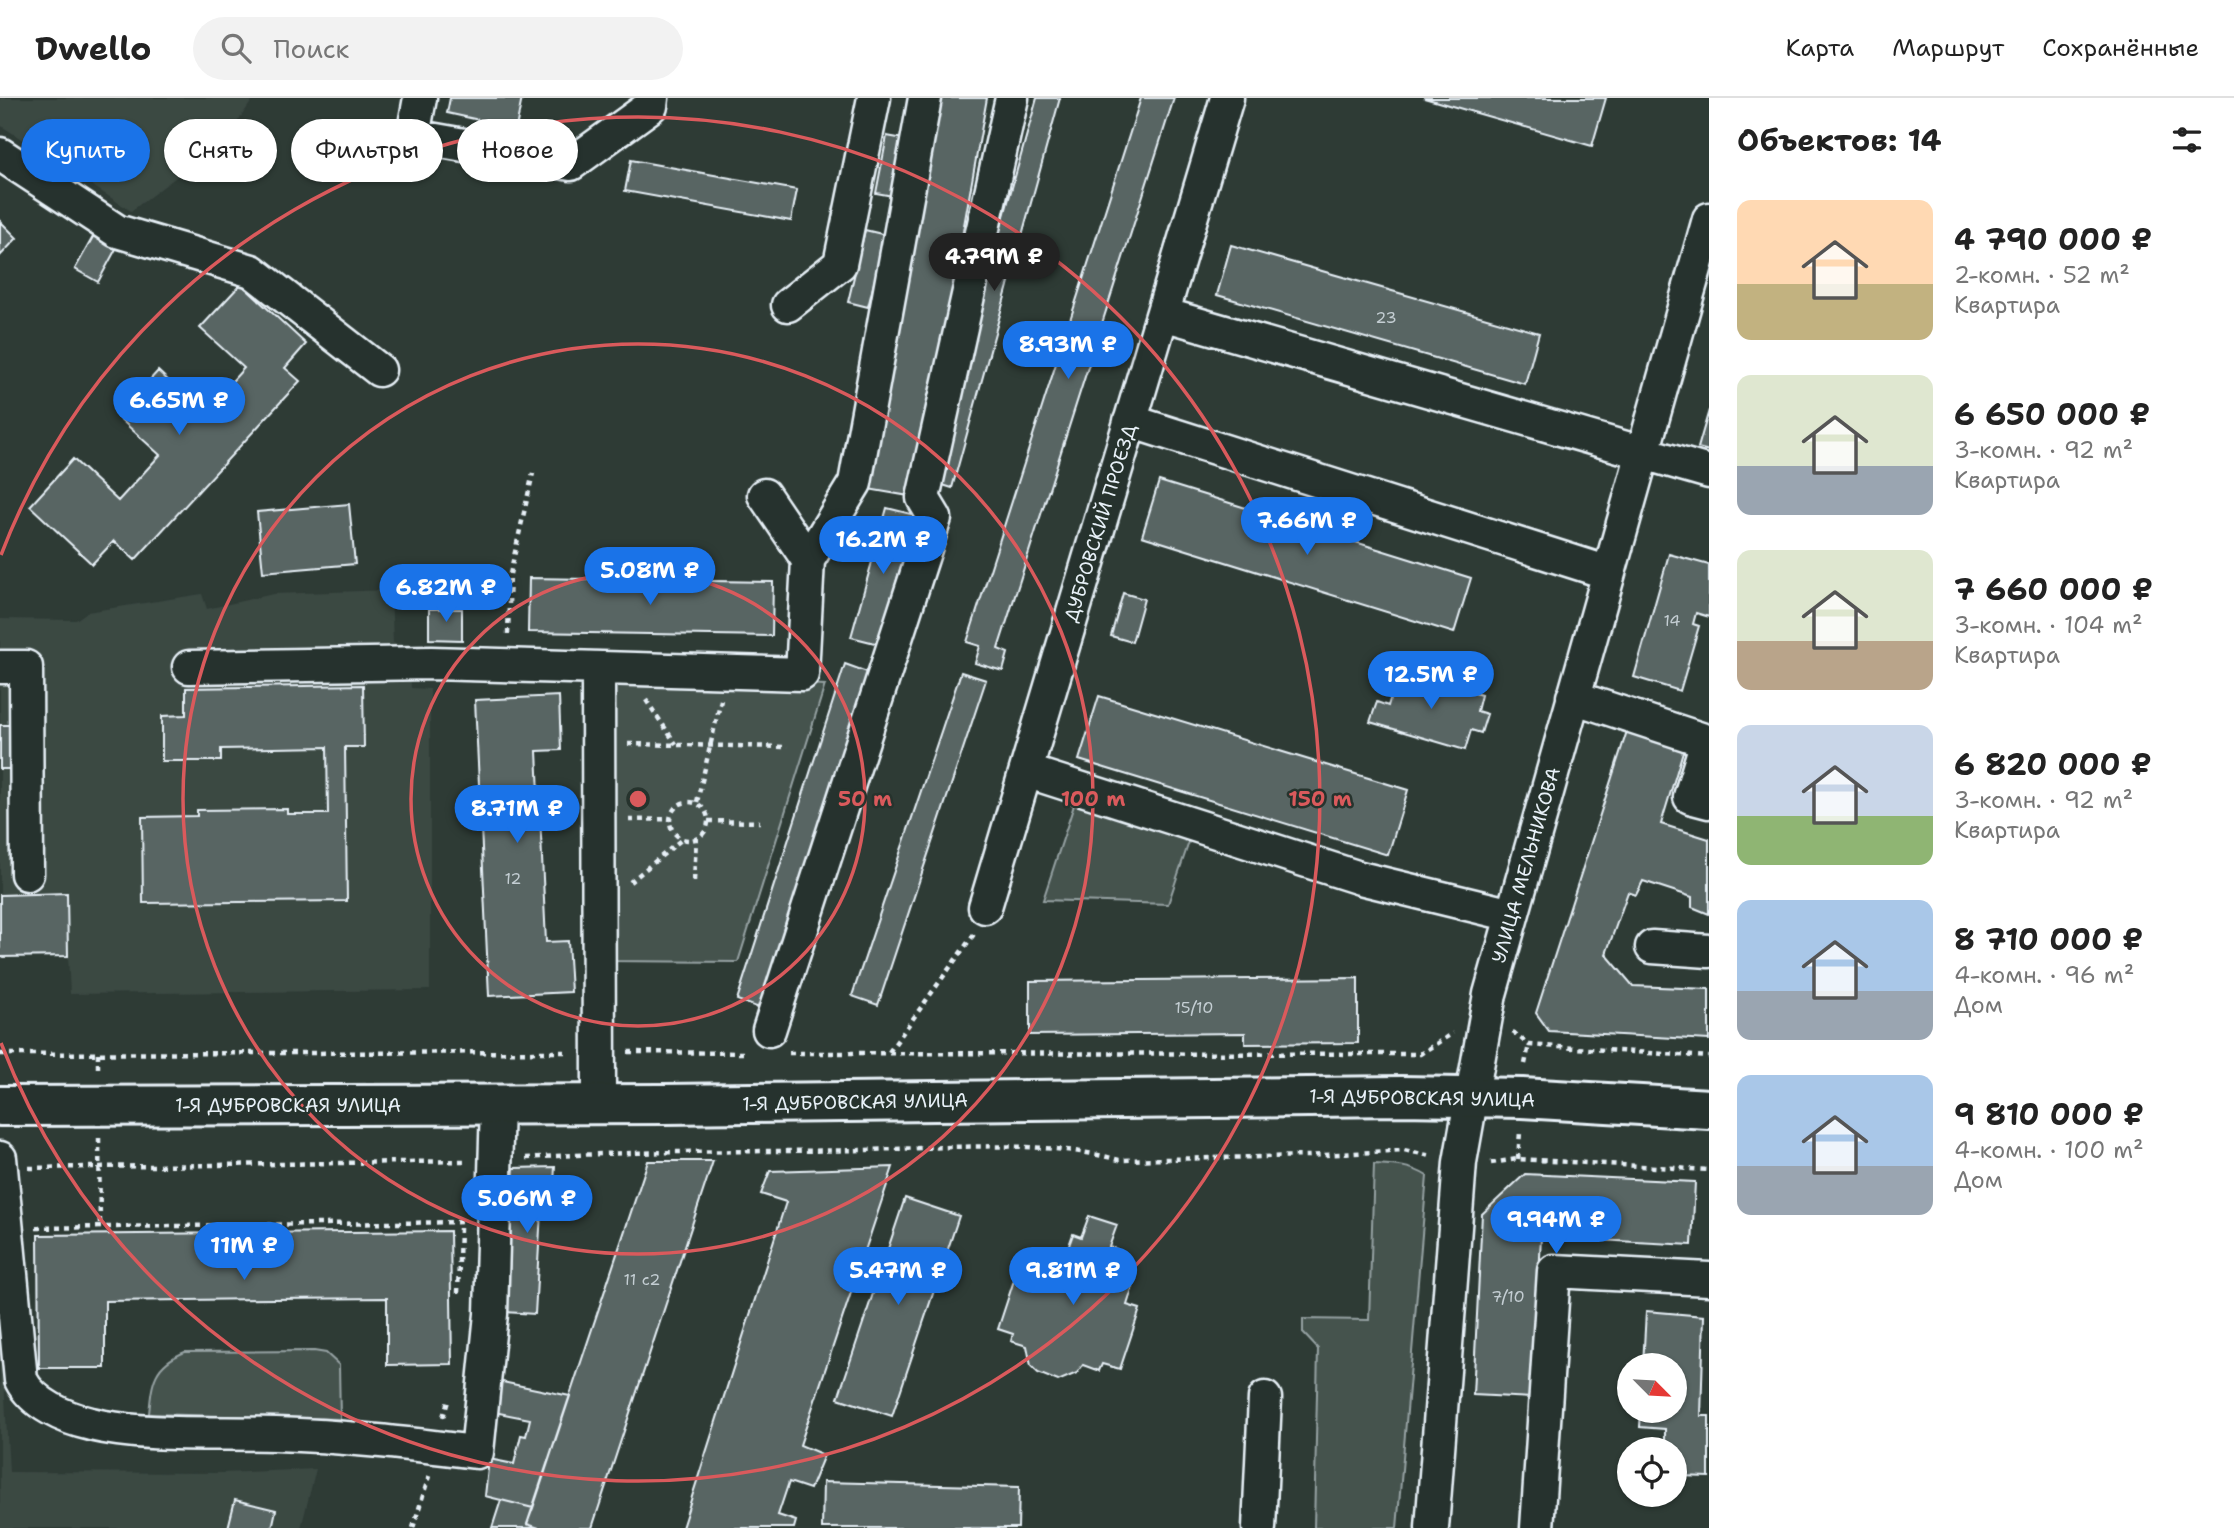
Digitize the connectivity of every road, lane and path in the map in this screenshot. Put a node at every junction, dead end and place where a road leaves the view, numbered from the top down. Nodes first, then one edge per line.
1 (420, 98) edge
2 (652, 98) edge
3 (874, 98) edge
4 (925, 98) edge
5 (1012, 98) edge
6 (1227, 98) edge
7 (0, 154) edge
8 (1709, 219) edge
9 (1697, 304) edge
10 (788, 306) dead end
11 (1163, 314) junction
12 (379, 370) dead end
13 (1130, 421) junction
14 (1643, 452) junction
15 (1709, 472) edge
16 (533, 473) dead end
17 (764, 495) dead end
18 (808, 560) junction
19 (1609, 573) junction
20 (507, 665) junction
21 (0, 667) edge
22 (189, 667) dead end
23 (598, 668) junction
24 (727, 672) junction
25 (1573, 697) junction
26 (646, 699) dead end
27 (1708, 738) edge
28 (598, 743) junction
29 (676, 744) junction
30 (711, 745) junction
31 (788, 747) dead end
32 (1026, 771) junction
33 (697, 802) junction
34 (1709, 802) edge
35 (670, 819) junction
36 (598, 820) junction
37 (708, 821) junction
38 (760, 822) dead end
39 (681, 840) junction
40 (696, 840) junction
41 (27, 874) dead end
42 (694, 881) dead end
43 (598, 908) junction
44 (1512, 915) junction
45 (981, 919) joint
46 (1652, 947) dead end
47 (1709, 951) edge
48 (769, 1030) dead end
49 (1484, 1030) junction
50 (598, 1052) junction
51 (683, 1052) dead end
52 (888, 1053) junction
53 (0, 1054) edge
54 (877, 1054) dead end
55 (1709, 1057) edge
56 (1470, 1097) junction
57 (496, 1104) junction
58 (599, 1104) junction
59 (0, 1106) edge
60 (1709, 1109) edge
61 (0, 1158) edge
62 (496, 1160) junction
63 (461, 1161) junction
64 (1461, 1162) junction
65 (1, 1168) edge
66 (1709, 1170) edge
67 (461, 1173) dead end
68 (461, 1210) dead end
69 (495, 1222) junction
70 (461, 1223) junction
71 (7, 1228) junction
72 (1709, 1279) edge
73 (458, 1301) dead end
74 (453, 1387) dead end
75 (1265, 1398) dead end
76 (433, 1447) junction
77 (413, 1528) edge
78 (1259, 1528) edge
79 (1432, 1528) edge
80 (1537, 1528) edge

1 - 2 street
3 - 10 street
4 - 18 street
5 - 48 street
6 - 11 street, ДУБРОВСКИЙ ПРОЕЗД
7 - 12 street
8 - 9 street, УЛИЦА МЕЛЬНИКОВА
9 - 14 street, УЛИЦА МЕЛЬНИКОВА
11 - 13 street, ДУБРОВСКИЙ ПРОЕЗД
11 - 14 street
13 - 19 street
13 - 32 street, ДУБРОВСКИЙ ПРОЕЗД
14 - 15 street
14 - 19 street, УЛИЦА МЕЛЬНИКОВА
16 - 20 path
17 - 18 street
18 - 24 street
19 - 25 street, УЛИЦА МЕЛЬНИКОВА
20 - 22 street
20 - 23 street
21 - 41 street
23 - 24 street
23 - 28 street
24 - 30 path
25 - 27 street
25 - 44 street, УЛИЦА МЕЛЬНИКОВА
26 - 29 path
27 - 34 street
28 - 29 path
28 - 36 street
29 - 30 path
30 - 31 path
30 - 33 path
32 - 44 street
32 - 45 street, ДУБРОВСКИЙ ПРОЕЗД
33 - 35 path
33 - 37 path
35 - 36 path
35 - 39 path
36 - 43 street
37 - 38 path
37 - 40 path
39 - 40 path
39 - 43 path
40 - 42 path
43 - 50 street
44 - 49 street, УЛИЦА МЕЛЬНИКОВА
45 - 52 path
46 - 47 street
49 - 52 path
49 - 55 path
49 - 56 street, УЛИЦА МЕЛЬНИКОВА
50 - 51 path
50 - 53 path
50 - 58 street
52 - 54 path
56 - 58 main road, 1-Я ДУБРОВСКАЯ УЛИЦА
56 - 60 main road, 1-Я ДУБРОВСКАЯ УЛИЦА
56 - 64 street, УЛИЦА МЕЛЬНИКОВА
57 - 58 main road, 1-Я ДУБРОВСКАЯ УЛИЦА
57 - 59 main road, 1-Я ДУБРОВСКАЯ УЛИЦА
57 - 62 street
61 - 65 street
62 - 63 path
62 - 64 path
62 - 69 street
63 - 65 path
63 - 67 path
64 - 66 path
64 - 79 street, УЛИЦА МЕЛЬНИКОВА
65 - 71 street
68 - 70 path
69 - 70 path
69 - 76 street
70 - 71 path
70 - 73 path
71 - 76 street
72 - 80 street
74 - 76 path
75 - 78 street
76 - 77 path

